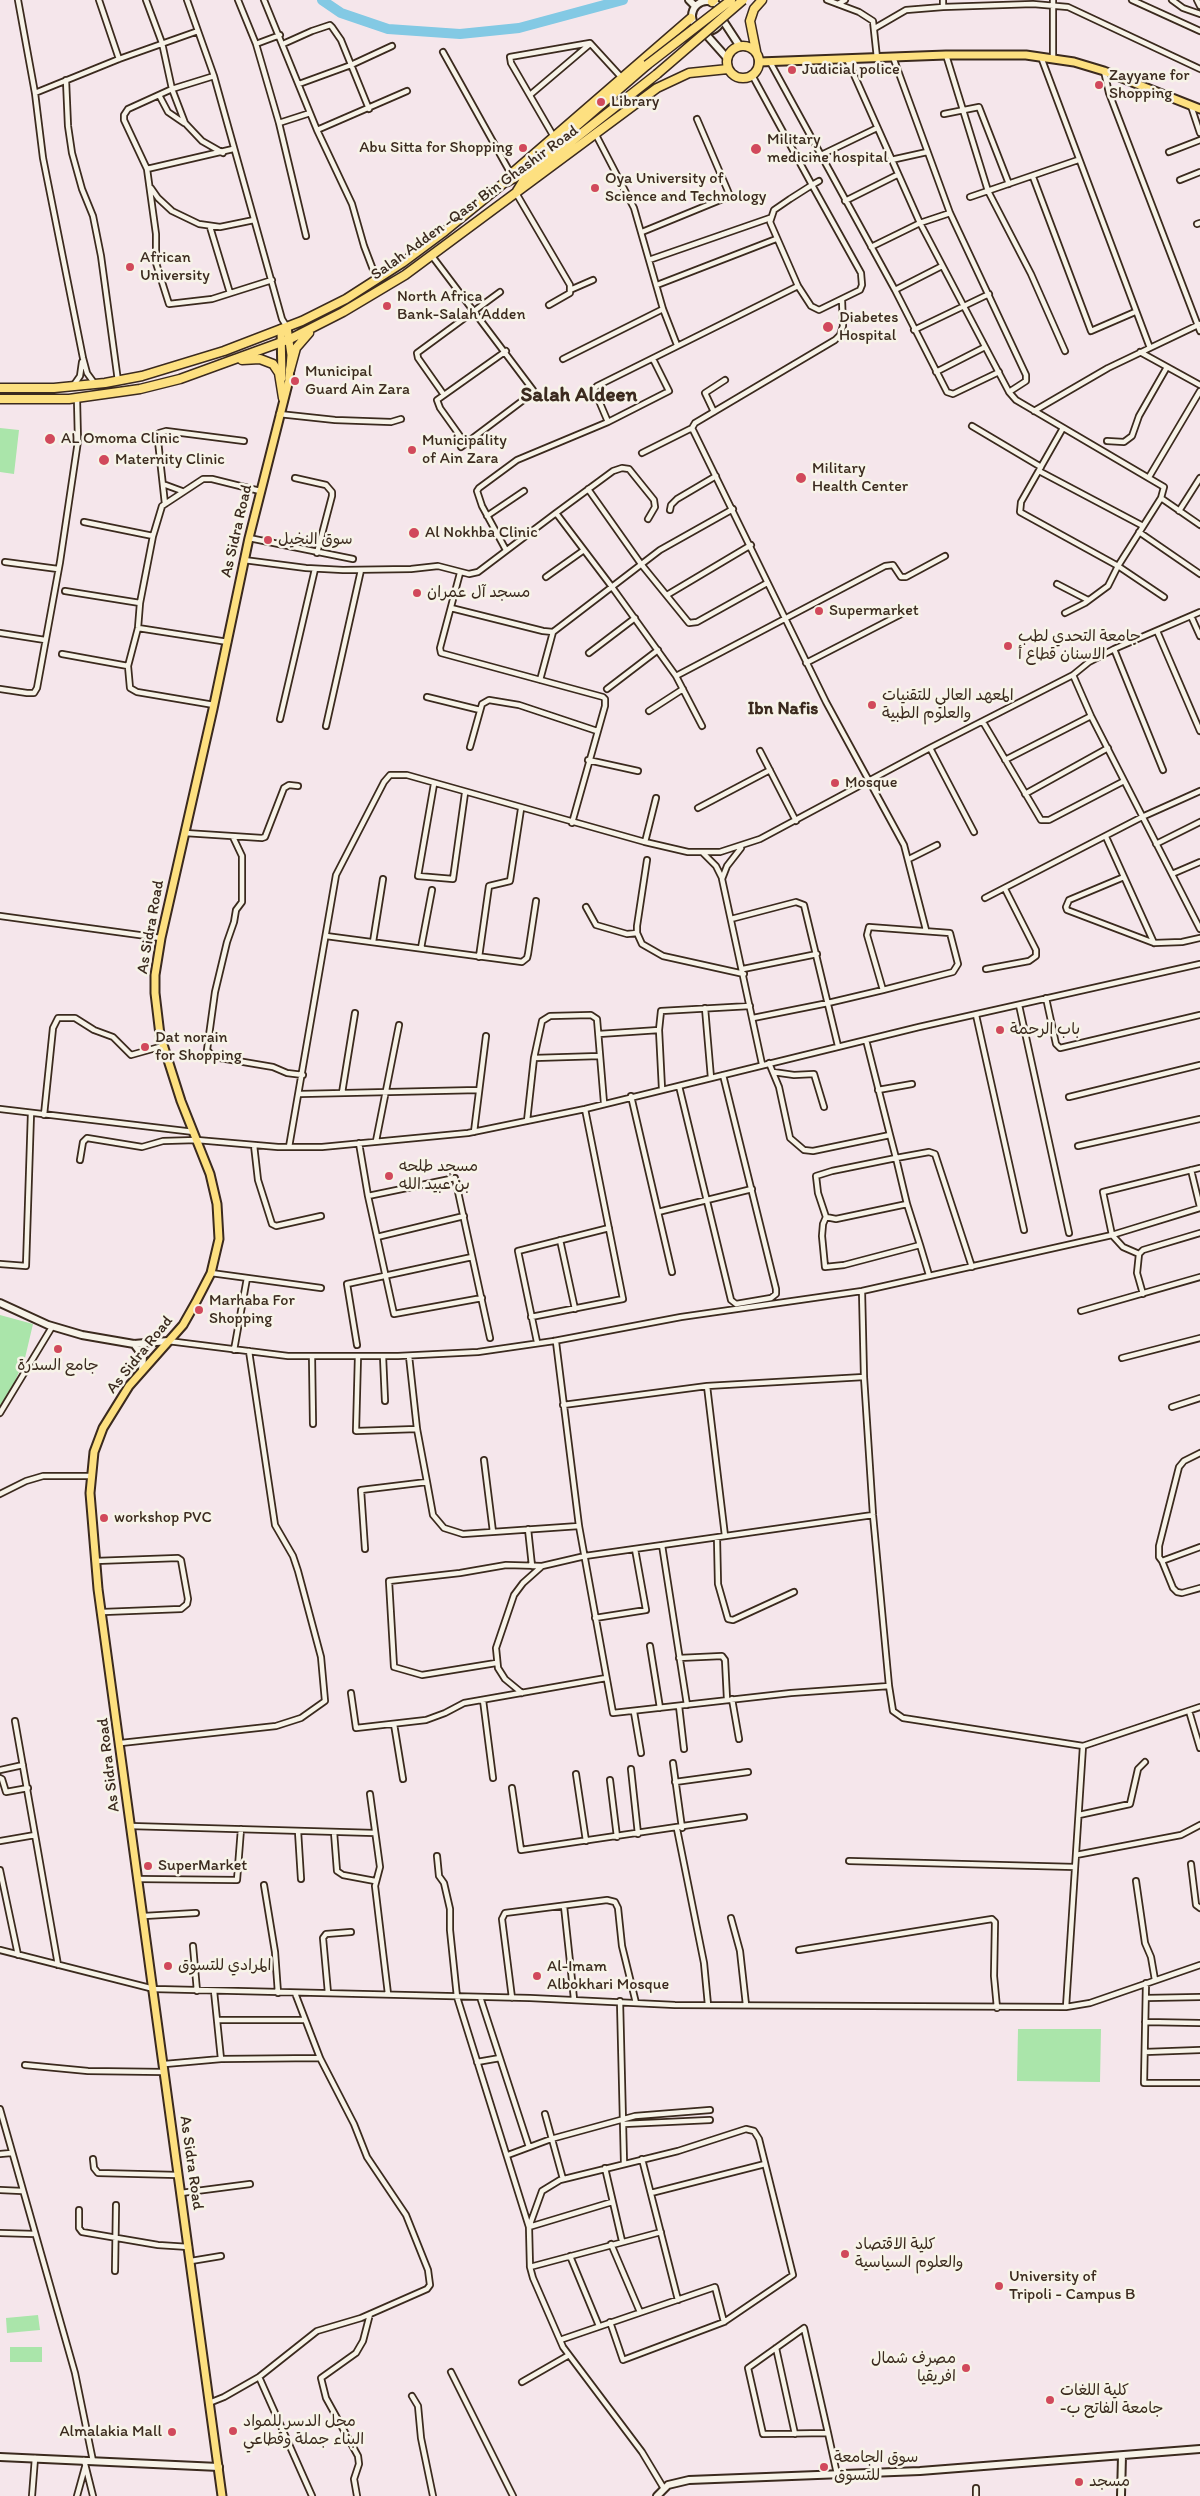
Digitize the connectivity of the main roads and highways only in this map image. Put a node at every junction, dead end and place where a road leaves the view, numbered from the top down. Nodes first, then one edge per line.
1 (731, 0) edge
2 (743, 0) edge
3 (762, 0) edge
4 (691, 18) road end
5 (756, 51) junction
6 (759, 62) junction
7 (728, 69) junction
8 (1200, 109) edge
9 (504, 183) junction
10 (516, 193) junction
11 (321, 324) junction
12 (284, 328) junction
13 (290, 339) junction
14 (280, 343) junction
15 (232, 361) junction
16 (290, 370) junction
17 (0, 388) edge
18 (283, 398) junction
19 (0, 400) edge
20 (222, 2496) edge

1 - 9 highway, bridge
2 - 10 highway, bridge
3 - 5 highway
4 - 9 highway
5 - 6 highway
5 - 7 highway
6 - 7 highway
6 - 8 main road
7 - 10 highway, Salah Adden -Qasr Bin Ghashir Road
9 - 12 highway
10 - 11 highway, Salah Adden -Qasr Bin Ghashir Road
11 - 13 highway, Salah Adden -Qasr Bin Ghashir Road
11 - 16 highway
12 - 13 main road, As Sidra Road
12 - 14 main road
12 - 17 highway
13 - 14 highway, Salah Adden -Qasr Bin Ghashir Road
13 - 16 main road, As Sidra Road
14 - 15 highway, Salah Adden -Qasr Bin Ghashir Road
14 - 18 main road
15 - 18 highway
15 - 19 highway, Salah Adden -Qasr Bin Ghashir Road
16 - 18 main road, As Sidra Road
18 - 20 main road, As Sidra Road

